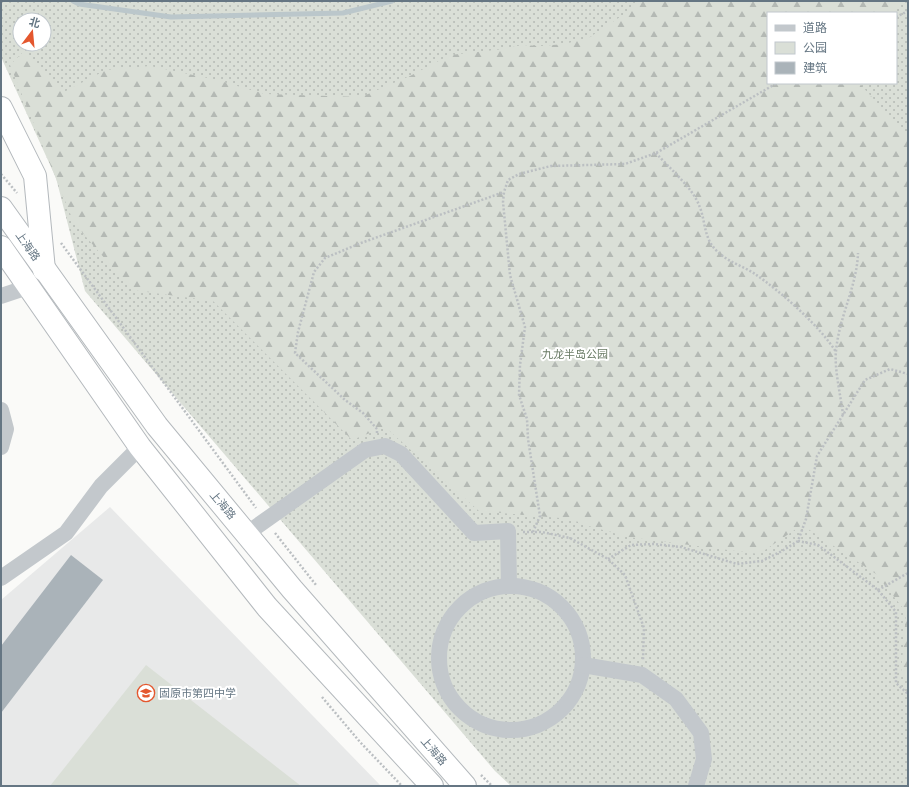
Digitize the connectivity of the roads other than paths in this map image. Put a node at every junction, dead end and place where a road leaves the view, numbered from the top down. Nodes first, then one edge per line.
1 (1, 108) edge
2 (1, 208) edge
3 (1, 247) edge
4 (45, 271) junction
5 (28, 287) junction
6 (1, 296) edge
7 (1, 410) edge
8 (1, 447) edge
9 (140, 447) junction
10 (246, 534) junction
11 (1, 578) edge
12 (509, 586) junction
13 (583, 665) junction
14 (473, 780) edge
15 (432, 786) edge
16 (696, 786) edge

1 - 4 highway
2 - 4 highway, 上海路
3 - 5 highway, 上海路
4 - 10 highway, 上海路
5 - 6 street
5 - 9 highway, 上海路
7 - 8 street
9 - 11 street
9 - 15 highway, 上海路
10 - 12 street
10 - 14 highway, 上海路
12 - 13 street
12 - 13 street
13 - 16 street

